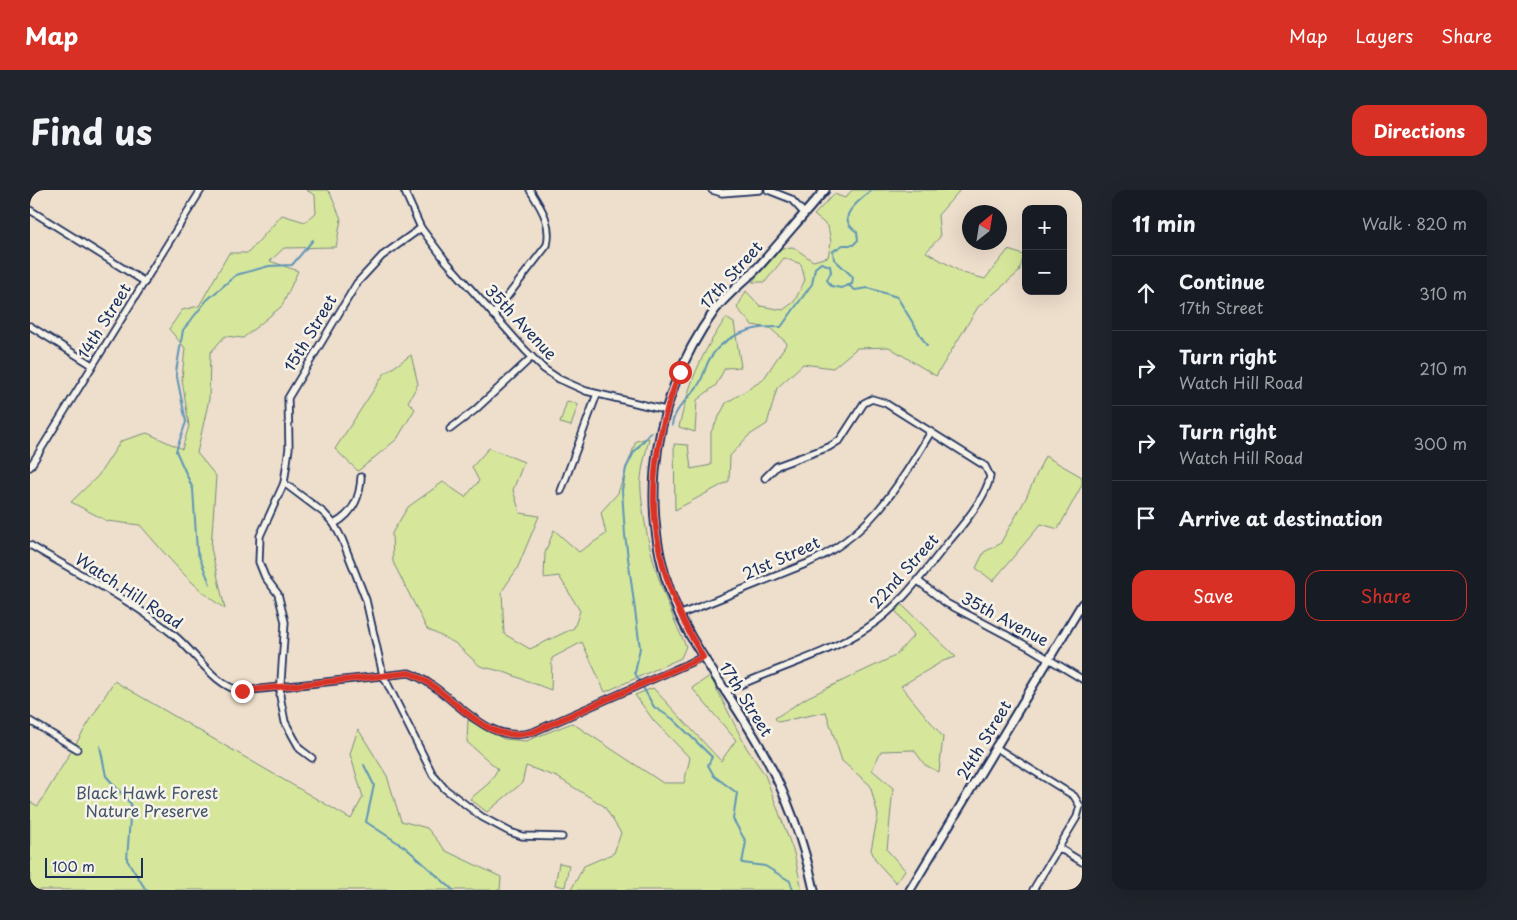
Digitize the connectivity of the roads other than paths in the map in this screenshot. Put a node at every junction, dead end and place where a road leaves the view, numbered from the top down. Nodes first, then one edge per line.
1 (201, 190) edge
2 (404, 190) edge
3 (530, 190) edge
4 (712, 190) edge
5 (760, 190) edge
6 (768, 190) edge
7 (825, 190) edge
8 (30, 210) edge
9 (804, 214) junction
10 (422, 228) junction
11 (145, 282) junction
12 (493, 314) junction
13 (30, 326) edge
14 (532, 357) junction
15 (92, 365) junction
16 (597, 394) junction
17 (665, 410) junction
18 (450, 429) dead end
19 (930, 432) junction
20 (30, 467) edge
21 (361, 477) dead end
22 (765, 478) dead end
23 (284, 482) junction
24 (561, 491) dead end
25 (334, 524) junction
26 (30, 545) edge
27 (917, 580) junction
28 (1082, 604) edge
29 (679, 615) junction
30 (703, 657) junction
31 (1049, 658) junction
32 (383, 675) junction
33 (1082, 679) edge
34 (282, 687) junction
35 (724, 692) junction
36 (30, 721) edge
37 (995, 747) junction
38 (76, 749) dead end
39 (312, 758) dead end
40 (562, 837) dead end
41 (1059, 848) junction
42 (1082, 862) edge
43 (814, 890) edge
44 (910, 890) edge
45 (1033, 890) edge

1 - 11 street, 14th Street
2 - 10 street, 35th Avenue
3 - 12 street
4 - 5 street
6 - 9 street
7 - 9 street, 17th Street
8 - 11 street
9 - 17 street, 17th Street
10 - 12 street, 35th Avenue
10 - 23 street, 15th Street
11 - 15 street, 14th Street
12 - 14 street, 35th Avenue
13 - 15 street
14 - 16 street, 35th Avenue
14 - 18 street
15 - 20 street, 14th Street
16 - 17 street, 35th Avenue
16 - 24 street
17 - 29 street, 17th Street
19 - 22 street
19 - 27 street, 22nd Street
19 - 29 street, 21st Street
21 - 25 street
23 - 25 street
23 - 34 street, 15th Street
25 - 32 street
26 - 34 street, Watch Hill Road
27 - 31 street, 35th Avenue
27 - 35 street, 22nd Street
28 - 31 street, 24th Street
29 - 30 street, 17th Street
30 - 32 street, Watch Hill Road
30 - 35 street, 17th Street
31 - 33 street, 35th Avenue
31 - 37 street, 24th Street
32 - 34 street, Watch Hill Road
32 - 40 street
34 - 39 street, 15th Street
35 - 43 street, 17th Street
36 - 38 street
37 - 41 street
37 - 44 street, 24th Street
41 - 42 street
41 - 45 street

